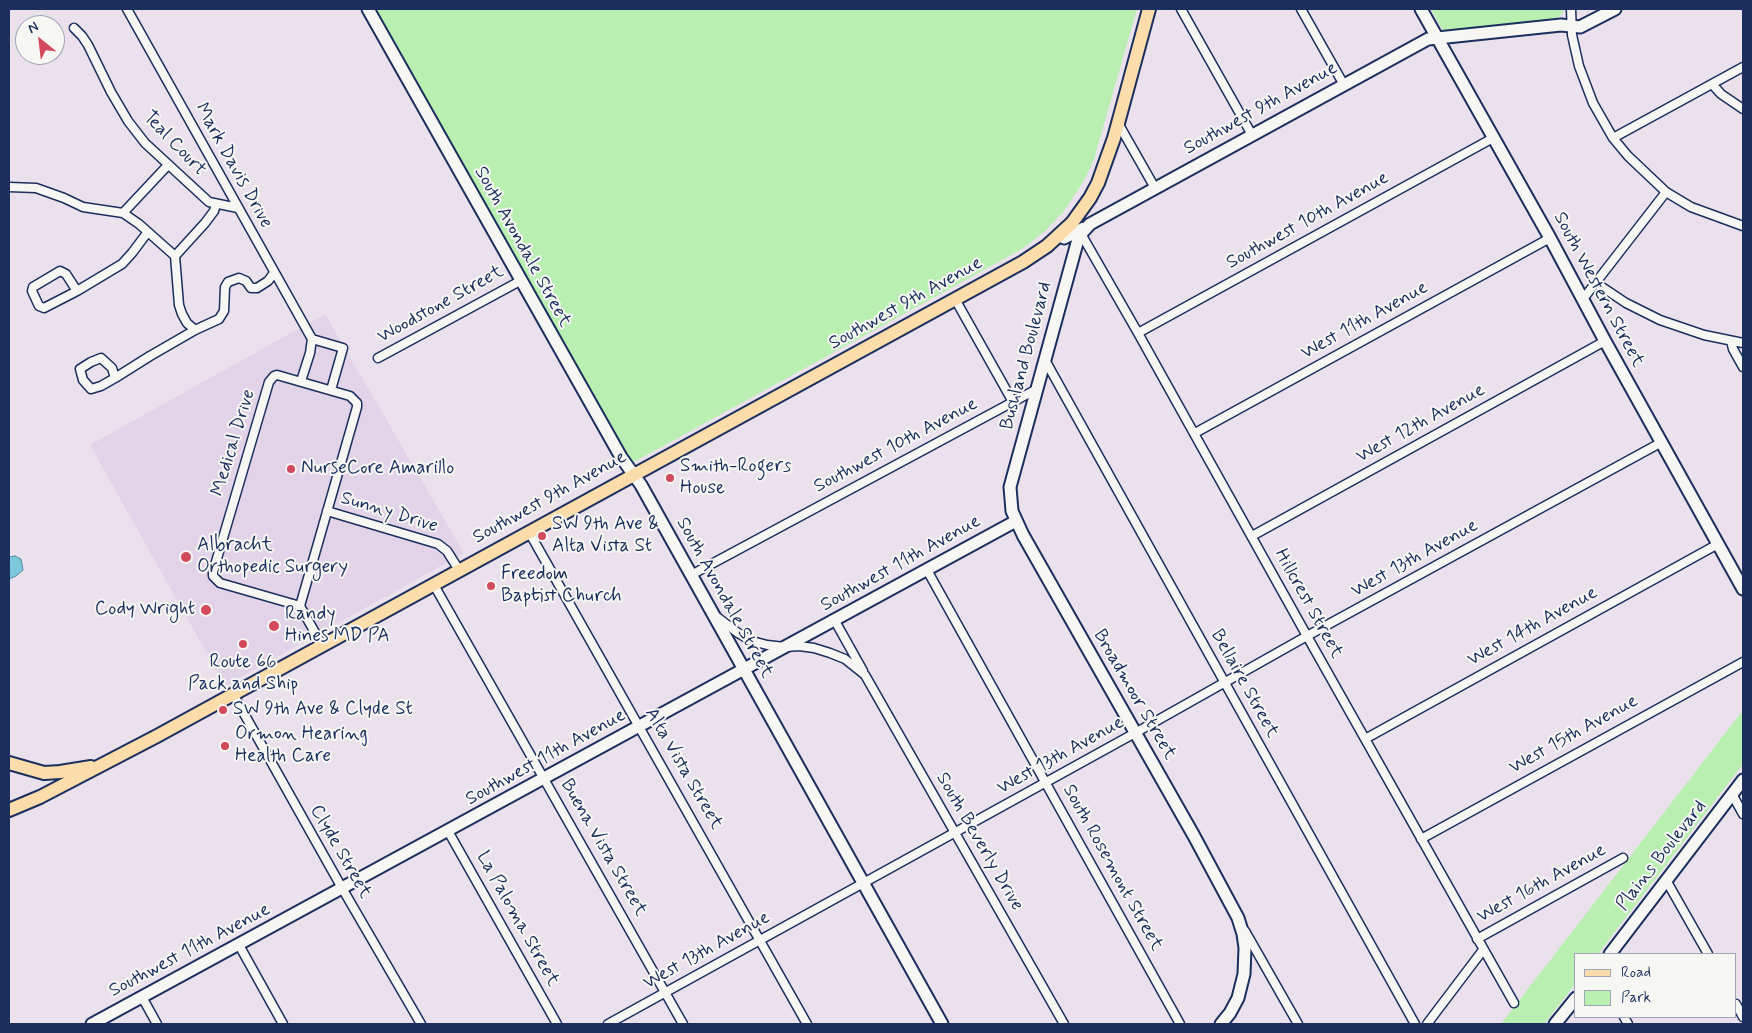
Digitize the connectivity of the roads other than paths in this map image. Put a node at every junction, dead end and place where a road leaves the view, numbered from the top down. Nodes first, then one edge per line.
1 (127, 9) edge
2 (368, 9) edge
3 (1149, 9) edge
4 (1182, 9) edge
5 (1301, 9) edge
6 (1421, 9) edge
7 (1571, 9) edge
8 (1615, 9) edge
9 (1572, 26) junction
10 (74, 28) dead end
11 (1437, 39) junction
12 (1743, 67) edge
13 (1712, 84) junction
14 (1344, 85) junction
15 (1743, 109) edge
16 (1118, 123) junction
17 (1252, 135) junction
18 (1493, 138) junction
19 (1613, 138) junction
20 (168, 165) junction
21 (9, 187) edge
22 (1155, 188) junction
23 (1666, 192) junction
24 (1090, 198) junction
25 (216, 204) junction
26 (238, 208) junction
27 (122, 214) junction
28 (1104, 217) junction
29 (1743, 226) edge
30 (1077, 229) junction
31 (147, 233) junction
32 (1550, 238) junction
33 (1059, 239) junction
34 (175, 256) junction
35 (1073, 257) junction
36 (274, 273) junction
37 (520, 281) junction
38 (1596, 283) junction
39 (77, 291) junction
40 (955, 299) junction
41 (1583, 299) junction
42 (195, 330) junction
43 (1138, 332) junction
44 (312, 339) junction
45 (1605, 341) junction
46 (1731, 341) junction
47 (1743, 343) edge
48 (378, 358) dead end
49 (1045, 360) junction
50 (1743, 367) edge
51 (115, 378) junction
52 (301, 381) junction
53 (1037, 388) junction
54 (331, 390) junction
55 (1013, 402) junction
56 (1195, 433) junction
57 (1662, 442) junction
58 (632, 475) junction
59 (1010, 487) joint
60 (327, 511) junction
61 (1016, 521) junction
62 (529, 532) junction
63 (1252, 536) junction
64 (1718, 544) junction
65 (459, 570) junction
66 (927, 570) junction
67 (691, 575) junction
68 (434, 584) junction
69 (1743, 589) edge
70 (300, 606) junction
71 (713, 613) junction
72 (835, 621) junction
73 (1307, 636) junction
74 (322, 646) junction
75 (785, 647) junction
76 (1743, 662) edge
77 (744, 670) junction
78 (866, 675) junction
79 (1224, 683) junction
80 (233, 694) junction
81 (640, 726) junction
82 (1135, 733) junction
83 (1365, 738) junction
84 (9, 763) edge
85 (100, 766) junction
86 (545, 778) junction
87 (1743, 780) edge
88 (1046, 783) junction
89 (1732, 794) junction
90 (40, 797) junction
91 (9, 810) edge
92 (1743, 814) edge
93 (9, 819) edge
94 (448, 831) junction
95 (955, 833) junction
96 (1421, 839) junction
97 (1623, 858) dead end
98 (1666, 880) junction
99 (863, 884) junction
100 (342, 888) junction
101 (1238, 918) junction
102 (760, 939) junction
103 (1477, 939) junction
104 (238, 944) junction
105 (1483, 950) junction
106 (1611, 953) edge
107 (1707, 953) edge
108 (666, 992) junction
109 (142, 997) junction
110 (1574, 1000) edge
111 (1514, 1003) dead end
112 (1737, 1006) edge
113 (1743, 1017) edge
114 (92, 1024) edge
115 (157, 1024) edge
116 (283, 1024) edge
117 (421, 1024) edge
118 (557, 1024) edge
119 (608, 1024) edge
120 (683, 1024) edge
121 (808, 1024) edge
122 (942, 1024) edge
123 (1064, 1024) edge
124 (1180, 1024) edge
125 (1221, 1024) edge
126 (1298, 1024) edge
127 (1415, 1024) edge
128 (1427, 1024) edge
129 (1555, 1024) edge

1 - 26 street, Mark Davis Drive
2 - 37 street, South Avondale Street
3 - 16 main road, Bushland Boulevard
4 - 17 street
5 - 14 street
6 - 11 street, South Western Street
7 - 9 street
8 - 9 street, Southwest 9th Avenue
9 - 11 street, Southwest 9th Avenue
9 - 19 street
10 - 20 street, Teal Court
11 - 14 street, Southwest 9th Avenue
11 - 18 street, South Western Street
12 - 13 street
13 - 15 street
13 - 19 street
14 - 17 street, Southwest 9th Avenue
16 - 22 street
16 - 24 main road, Bushland Boulevard
17 - 22 street, Southwest 9th Avenue
18 - 32 street, South Western Street
18 - 43 street, Southwest 10th Avenue
19 - 23 street
20 - 25 street, Teal Court
20 - 27 street
21 - 27 street
22 - 28 street, Southwest 9th Avenue
23 - 29 street
23 - 38 street
24 - 28 street
24 - 30 main road, Bushland Boulevard
25 - 26 street, Teal Court
25 - 34 street
26 - 36 street, Mark Davis Drive
27 - 31 street
28 - 30 street, Southwest 9th Avenue
30 - 33 main road, Southwest 9th Avenue
30 - 35 street, Bushland Boulevard
30 - 43 street, Hillcrest Street
31 - 34 street
31 - 39 street
32 - 41 street, South Western Street
32 - 56 street, West 11th Avenue
33 - 35 street
33 - 40 main road, Southwest 9th Avenue
34 - 42 street
35 - 49 street, Bushland Boulevard
36 - 42 street
36 - 44 street, Mark Davis Drive
37 - 48 street, Woodstone Street
37 - 58 street, South Avondale Street
38 - 41 street
38 - 46 street
39 - 39 street
40 - 55 street
40 - 58 main road, Southwest 9th Avenue
41 - 45 street, South Western Street
42 - 51 street
43 - 56 street, Hillcrest Street
44 - 52 street
44 - 54 street
45 - 57 street, South Western Street
45 - 63 street, West 12th Avenue
46 - 47 street
46 - 50 street
49 - 53 street, Bushland Boulevard
49 - 79 street, Bellaire Street
51 - 51 street
52 - 54 street, Medical Drive
52 - 70 street, Medical Drive
53 - 55 street, Southwest 10th Avenue
53 - 59 street, Bushland Boulevard
54 - 60 street, Medical Drive
55 - 67 street, Southwest 10th Avenue
56 - 63 street, Hillcrest Street
57 - 64 street, South Western Street
57 - 73 street, West 13th Avenue
58 - 62 main road, Southwest 9th Avenue
58 - 67 street, South Avondale Street
59 - 61 street, Broadmoor Street
60 - 65 street, Sunny Drive
60 - 70 street, Medical Drive
61 - 66 street, Southwest 11th Avenue
61 - 82 street, Broadmoor Street
62 - 65 main road, Southwest 9th Avenue
62 - 81 street, Alta Vista Street
63 - 73 street, Hillcrest Street
64 - 69 street, South Western Street
64 - 83 street, West 14th Avenue
65 - 68 main road, Southwest 9th Avenue
66 - 72 street, Southwest 11th Avenue
66 - 88 street, South Rosemont Street
67 - 71 street, South Avondale Street
68 - 74 main road, Southwest 9th Avenue
68 - 86 street, Buena Vista Street
70 - 74 street
71 - 75 street, South Beverly Drive
71 - 77 street, South Avondale Street
72 - 75 street, Southwest 11th Avenue
72 - 78 street, South Beverly Drive
73 - 79 street, West 13th Avenue
73 - 83 street, Hillcrest Street
74 - 80 main road, Southwest 9th Avenue
75 - 77 street, Southwest 11th Avenue
75 - 78 street, South Beverly Drive
76 - 96 street, West 15th Avenue
77 - 81 street, Southwest 11th Avenue
77 - 99 street, South Avondale Street
78 - 95 street, South Beverly Drive
79 - 82 street, West 13th Avenue
79 - 127 street, Bellaire Street
80 - 85 main road, Southwest 9th Avenue
80 - 100 street, Clyde Street
81 - 86 street, Southwest 11th Avenue
81 - 102 street, Alta Vista Street
82 - 88 street, West 13th Avenue
82 - 101 street, Broadmoor Street
83 - 96 street, Hillcrest Street
84 - 85 main road
85 - 90 main road, Southwest 9th Avenue
86 - 94 street, Southwest 11th Avenue
86 - 108 street, Buena Vista Street
87 - 89 street, Plains Boulevard
88 - 95 street, West 13th Avenue
88 - 124 street, South Rosemont Street
89 - 92 street
89 - 98 street, Plains Boulevard
90 - 91 main road, Southwest 9th Avenue
90 - 93 main road, Southwest 9th Avenue
94 - 100 street, Southwest 11th Avenue
94 - 118 street, La Paloma Street
95 - 99 street, West 13th Avenue
95 - 123 street, South Beverly Drive
96 - 103 street, Hillcrest Street
97 - 103 street, West 16th Avenue
98 - 106 street, Plains Boulevard
98 - 107 street
99 - 102 street, West 13th Avenue
99 - 122 street, South Avondale Street
100 - 104 street, Southwest 11th Avenue
100 - 117 street, Clyde Street
101 - 125 street, Broadmoor Street
101 - 126 street, Broadmoor Street
102 - 108 street, West 13th Avenue
102 - 121 street, Alta Vista Street
103 - 105 street, Hillcrest Street
104 - 109 street, Southwest 11th Avenue
104 - 116 street
105 - 111 street, Hillcrest Street
105 - 128 street, West 16th Avenue
108 - 119 street, West 13th Avenue
108 - 120 street, Buena Vista Street
109 - 114 street, Southwest 11th Avenue
109 - 115 street
110 - 129 street
112 - 113 street

